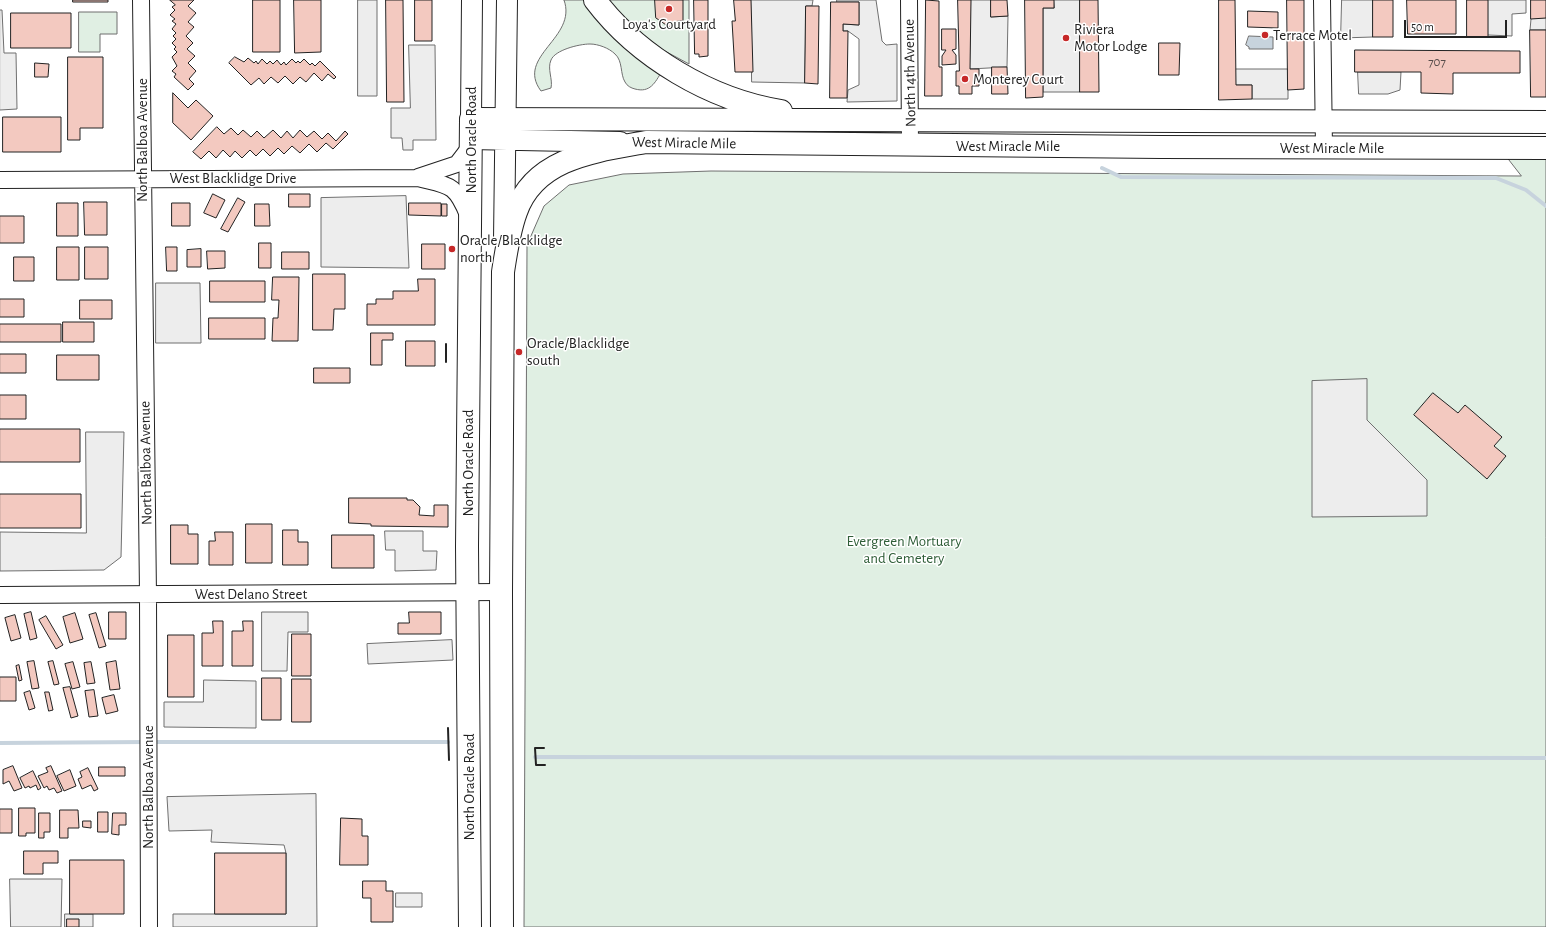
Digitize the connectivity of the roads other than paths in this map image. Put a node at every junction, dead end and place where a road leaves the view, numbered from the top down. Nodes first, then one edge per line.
1 (141, 0) edge
2 (472, 0) edge
3 (507, 0) edge
4 (595, 0) edge
5 (909, 0) edge
6 (1322, 0) edge
7 (834, 120) junction
8 (910, 120) junction
9 (1324, 121) junction
10 (1546, 122) edge
11 (505, 130) junction
12 (470, 135) junction
13 (646, 142) junction
14 (910, 145) junction
15 (1324, 148) junction
16 (1546, 148) edge
17 (142, 178) junction
18 (418, 178) junction
19 (0, 180) edge
20 (470, 220) junction
21 (503, 272) junction
22 (467, 592) junction
23 (501, 592) junction
24 (148, 594) junction
25 (0, 595) edge
26 (150, 927) edge
27 (470, 927) edge
28 (502, 927) edge

1 - 17 street, North Balboa Avenue
2 - 12 main road, North Oracle Road
3 - 11 main road
4 - 7 highway
5 - 8 street, North 14th Avenue
6 - 9 street
7 - 8 highway, West Miracle Mile
7 - 11 highway, West Miracle Mile
8 - 9 highway, West Miracle Mile
8 - 14 street, North 14th Avenue
9 - 10 highway, West Miracle Mile
9 - 15 street
11 - 12 highway, West Miracle Mile
11 - 13 main road, West Miracle Mile
11 - 21 main road
12 - 18 street
12 - 20 highway, North Oracle Road
13 - 14 highway, West Miracle Mile
13 - 21 highway
14 - 15 highway, West Miracle Mile
15 - 16 highway, West Miracle Mile
17 - 18 street, West Blacklidge Drive
17 - 19 street, West Blacklidge Drive
17 - 24 street, North Balboa Avenue
18 - 20 street
20 - 22 highway, North Oracle Road
21 - 23 highway
22 - 23 street, West Delano Street
22 - 24 street, West Delano Street
22 - 27 highway, North Oracle Road
23 - 28 highway
24 - 25 street, West Delano Street
24 - 26 street, North Balboa Avenue

